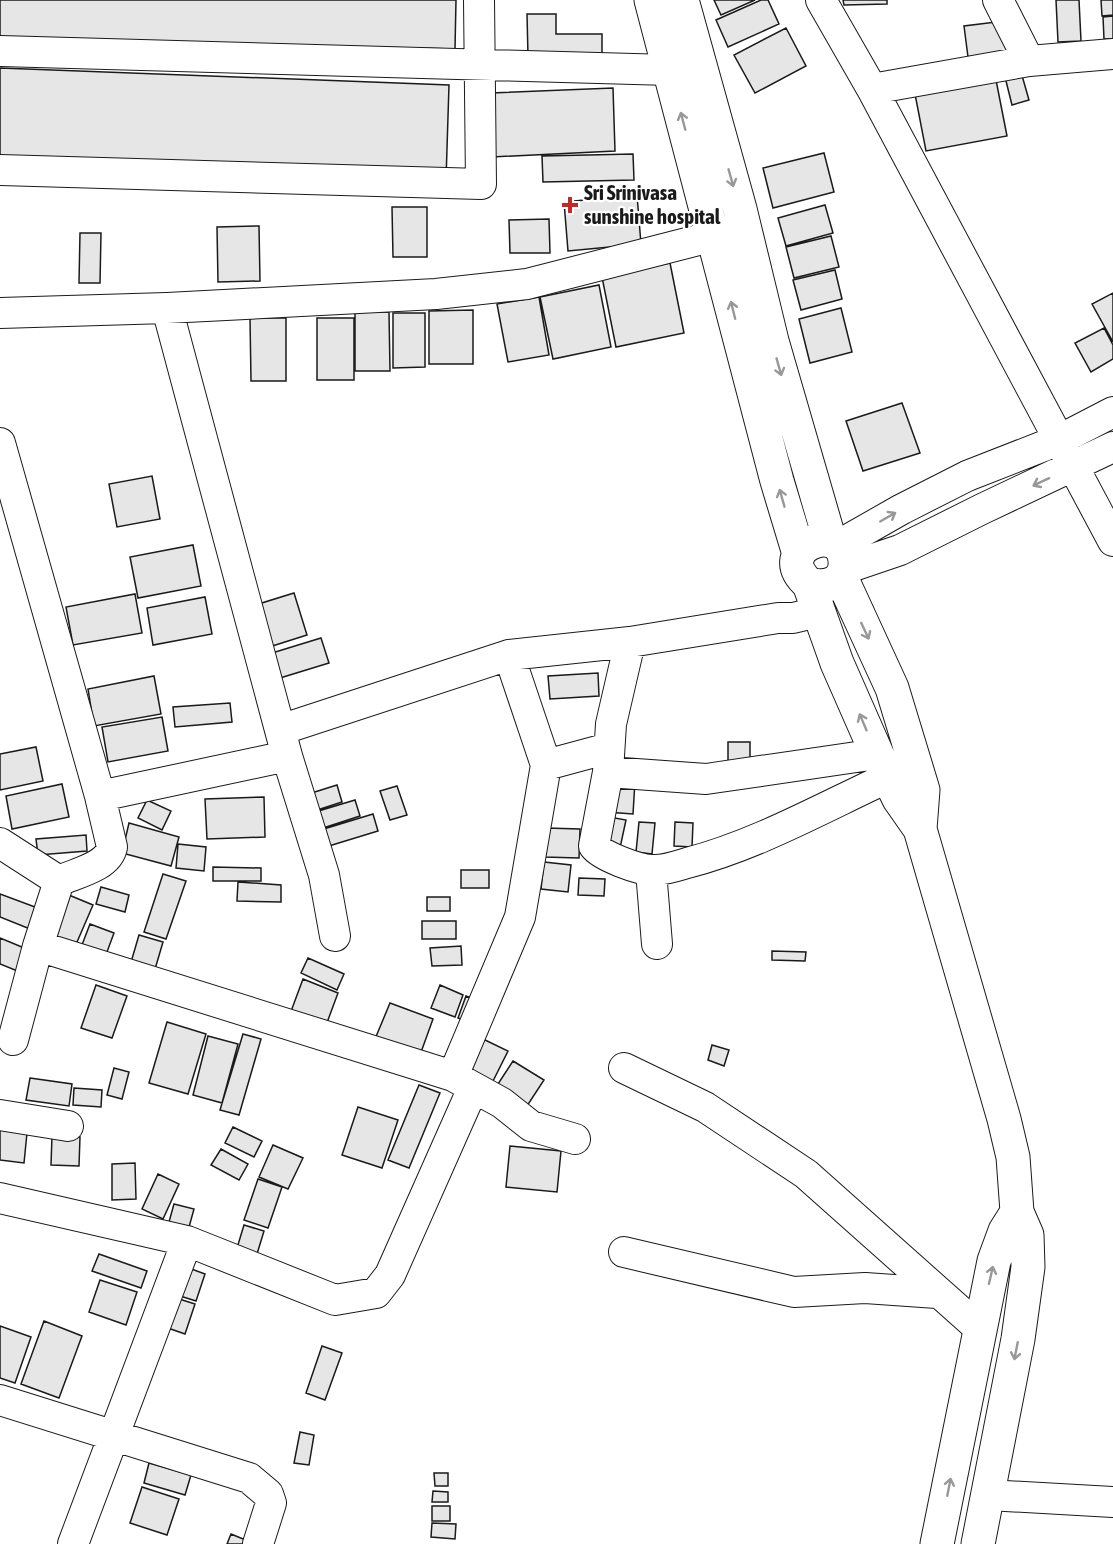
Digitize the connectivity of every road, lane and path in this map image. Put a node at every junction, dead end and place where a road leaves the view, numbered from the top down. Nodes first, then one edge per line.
1 (479, 0) edge
2 (651, 0) edge
3 (682, 0) edge
4 (821, 0) edge
5 (998, 0) edge
6 (0, 51) edge
7 (1113, 54) edge
8 (1029, 61) junction
9 (480, 64) junction
10 (670, 70) junction
11 (872, 90) junction
12 (0, 170) edge
13 (714, 236) junction
14 (167, 308) junction
15 (0, 313) edge
16 (1113, 412) edge
17 (1059, 440) junction
18 (0, 444) edge
19 (1113, 447) edge
20 (1072, 467) junction
21 (5, 484) edge
22 (1113, 540) edge
23 (838, 558) junction
24 (809, 583) junction
25 (630, 642) junction
26 (509, 655) junction
27 (284, 743) junction
28 (608, 760) junction
29 (546, 765) junction
30 (883, 766) junction
31 (100, 796) junction
32 (920, 829) junction
33 (0, 843) edge
34 (651, 871) junction
35 (59, 881) junction
36 (335, 936) dead end
37 (657, 944) dead end
38 (38, 946) junction
39 (13, 1040) dead end
40 (624, 1068) dead end
41 (463, 1082) junction
42 (0, 1115) edge
43 (68, 1126) dead end
44 (575, 1139) dead end
45 (0, 1198) edge
46 (1017, 1212) junction
47 (187, 1241) junction
48 (624, 1252) dead end
49 (937, 1293) junction
50 (979, 1329) junction
51 (0, 1400) edge
52 (114, 1436) junction
53 (988, 1495) junction
54 (1113, 1502) edge
55 (73, 1544) edge
56 (258, 1544) edge
57 (937, 1544) edge
58 (978, 1544) edge

1 - 9 street
2 - 10 highway
3 -> 23 highway
4 - 11 street
5 - 8 street
6 - 9 street
7 - 8 street
8 - 11 street
9 - 10 street
9 - 12 street
13 -> 10 highway
11 - 17 street
13 - 14 street
24 -> 13 highway
14 - 15 street
14 - 27 street
16 - 17 street
17 - 20 street
23 -> 17 street
18 - 21 street
19 - 20 street
20 - 22 street
20 -> 23 street
21 - 31 street
23 - 24 highway
23 - 24 highway
23 -> 32 highway
24 - 25 street
30 -> 24 highway
25 - 26 street
25 - 28 street
26 - 27 street
26 - 29 street
27 - 31 street
27 - 36 street
28 - 29 street
28 - 30 street
28 - 34 street
29 - 41 street
30 - 32 highway
30 - 34 street
31 - 35 street
32 - 46 highway
33 - 35 street
34 - 37 street
35 - 38 street
38 - 39 street
38 - 41 street
40 - 49 street
41 - 44 street
41 - 47 street
42 - 43 street
45 - 47 street
50 -> 46 highway
46 -> 53 highway
47 - 52 street
48 - 49 street
49 - 50 street
57 -> 50 highway
51 - 52 street
52 - 55 street
52 - 56 street
53 - 54 street
53 - 58 highway

